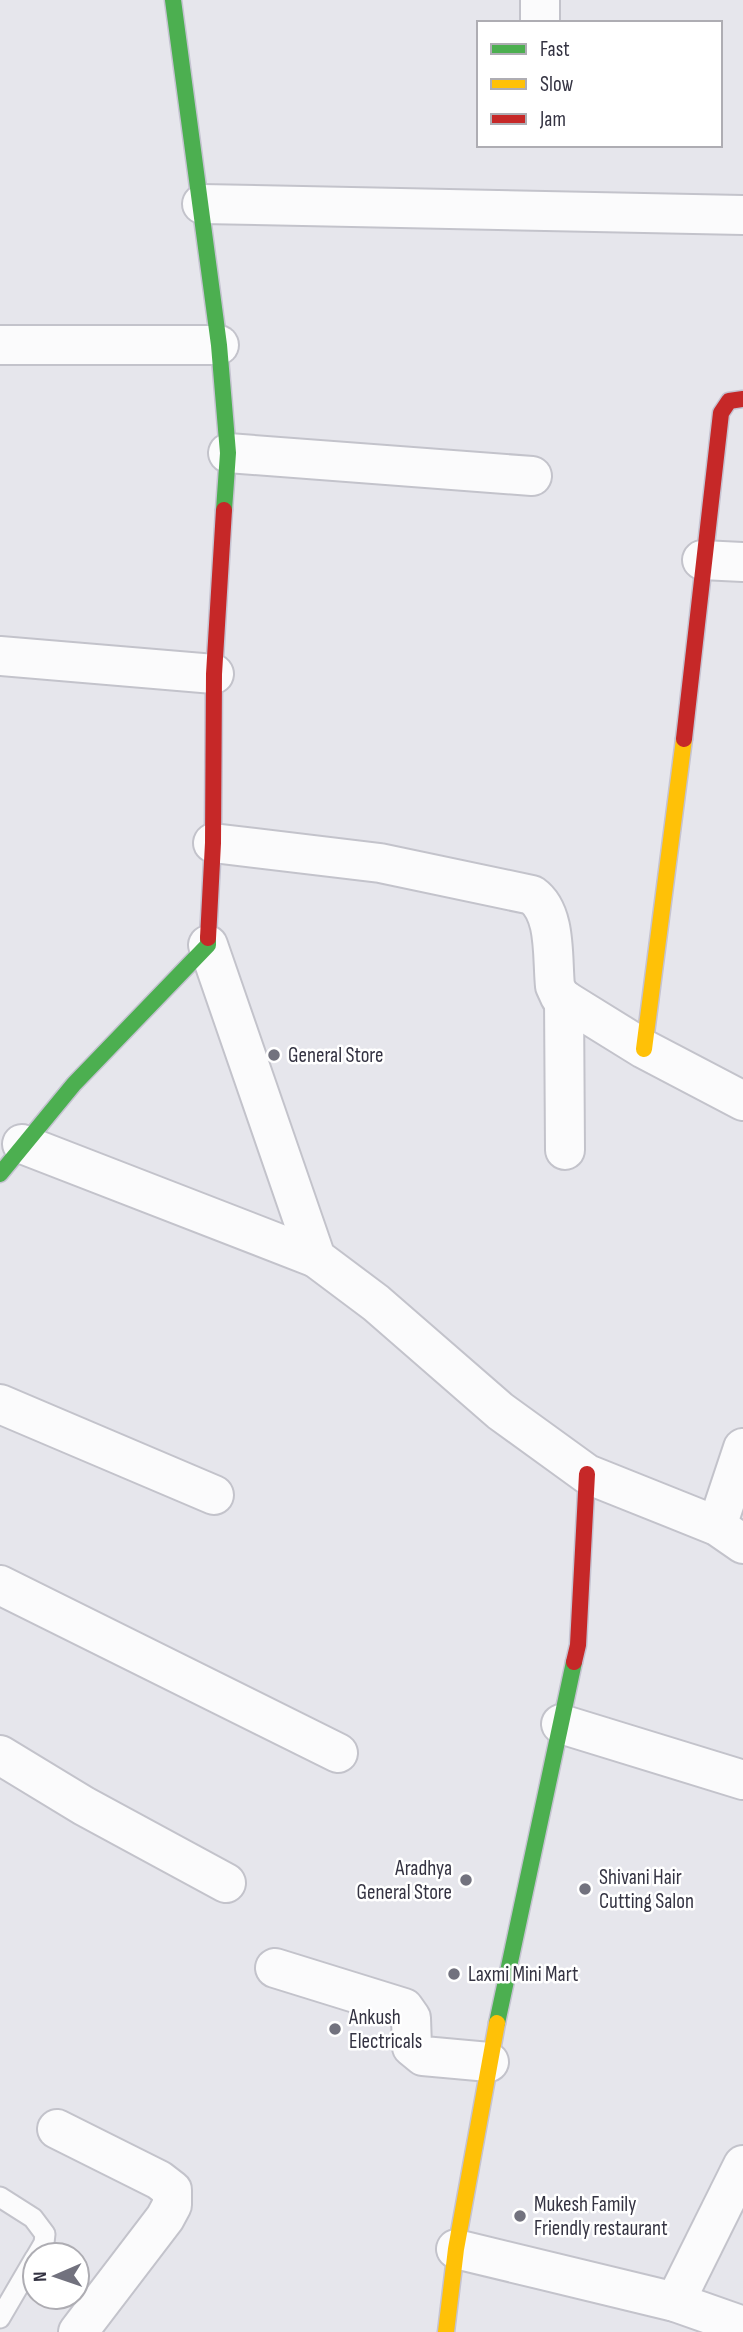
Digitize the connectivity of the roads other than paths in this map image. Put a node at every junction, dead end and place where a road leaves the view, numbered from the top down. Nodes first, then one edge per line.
1 (173, 0) edge
2 (540, 0) edge
3 (540, 21) edge
4 (202, 204) junction
5 (743, 215) edge
6 (0, 345) edge
7 (219, 345) junction
8 (743, 399) edge
9 (228, 453) junction
10 (532, 476) dead end
11 (702, 560) junction
12 (743, 562) edge
13 (0, 656) edge
14 (214, 674) junction
15 (213, 843) junction
16 (208, 945) junction
17 (564, 999) junction
18 (644, 1049) junction
19 (743, 1101) edge
20 (565, 1150) dead end
21 (11, 1159) edge
22 (316, 1258) junction
23 (0, 1404) edge
24 (743, 1448) edge
25 (587, 1474) junction
26 (214, 1495) dead end
27 (730, 1535) edge
28 (0, 1585) edge
29 (561, 1724) junction
30 (338, 1753) dead end
31 (0, 1755) edge
32 (743, 1780) edge
33 (226, 1883) dead end
34 (275, 1968) dead end
35 (488, 2062) junction
36 (57, 2129) dead end
37 (743, 2165) edge
38 (0, 2197) edge
39 (44, 2241) edge
40 (456, 2249) junction
41 (21, 2282) edge
42 (675, 2302) junction
43 (0, 2318) edge
44 (743, 2326) edge
45 (78, 2332) edge
46 (446, 2332) edge

1 - 4 street
2 - 3 street
4 - 5 street
4 - 7 street
6 - 7 street
7 - 9 street
8 - 11 street
9 - 10 street
9 - 14 street
11 - 12 street
11 - 18 street
13 - 14 street
14 - 15 street
15 - 16 street
15 - 17 street
16 - 21 street
16 - 22 street
17 - 18 street
17 - 20 street
18 - 19 street
21 - 22 street
22 - 25 street
23 - 26 street
24 - 27 street
25 - 27 street
25 - 29 street
28 - 30 street
29 - 32 street
29 - 35 street
31 - 33 street
34 - 35 street
35 - 40 street
36 - 45 street
37 - 42 street
38 - 39 lane
40 - 42 street
40 - 46 street
41 - 43 lane
42 - 44 street

